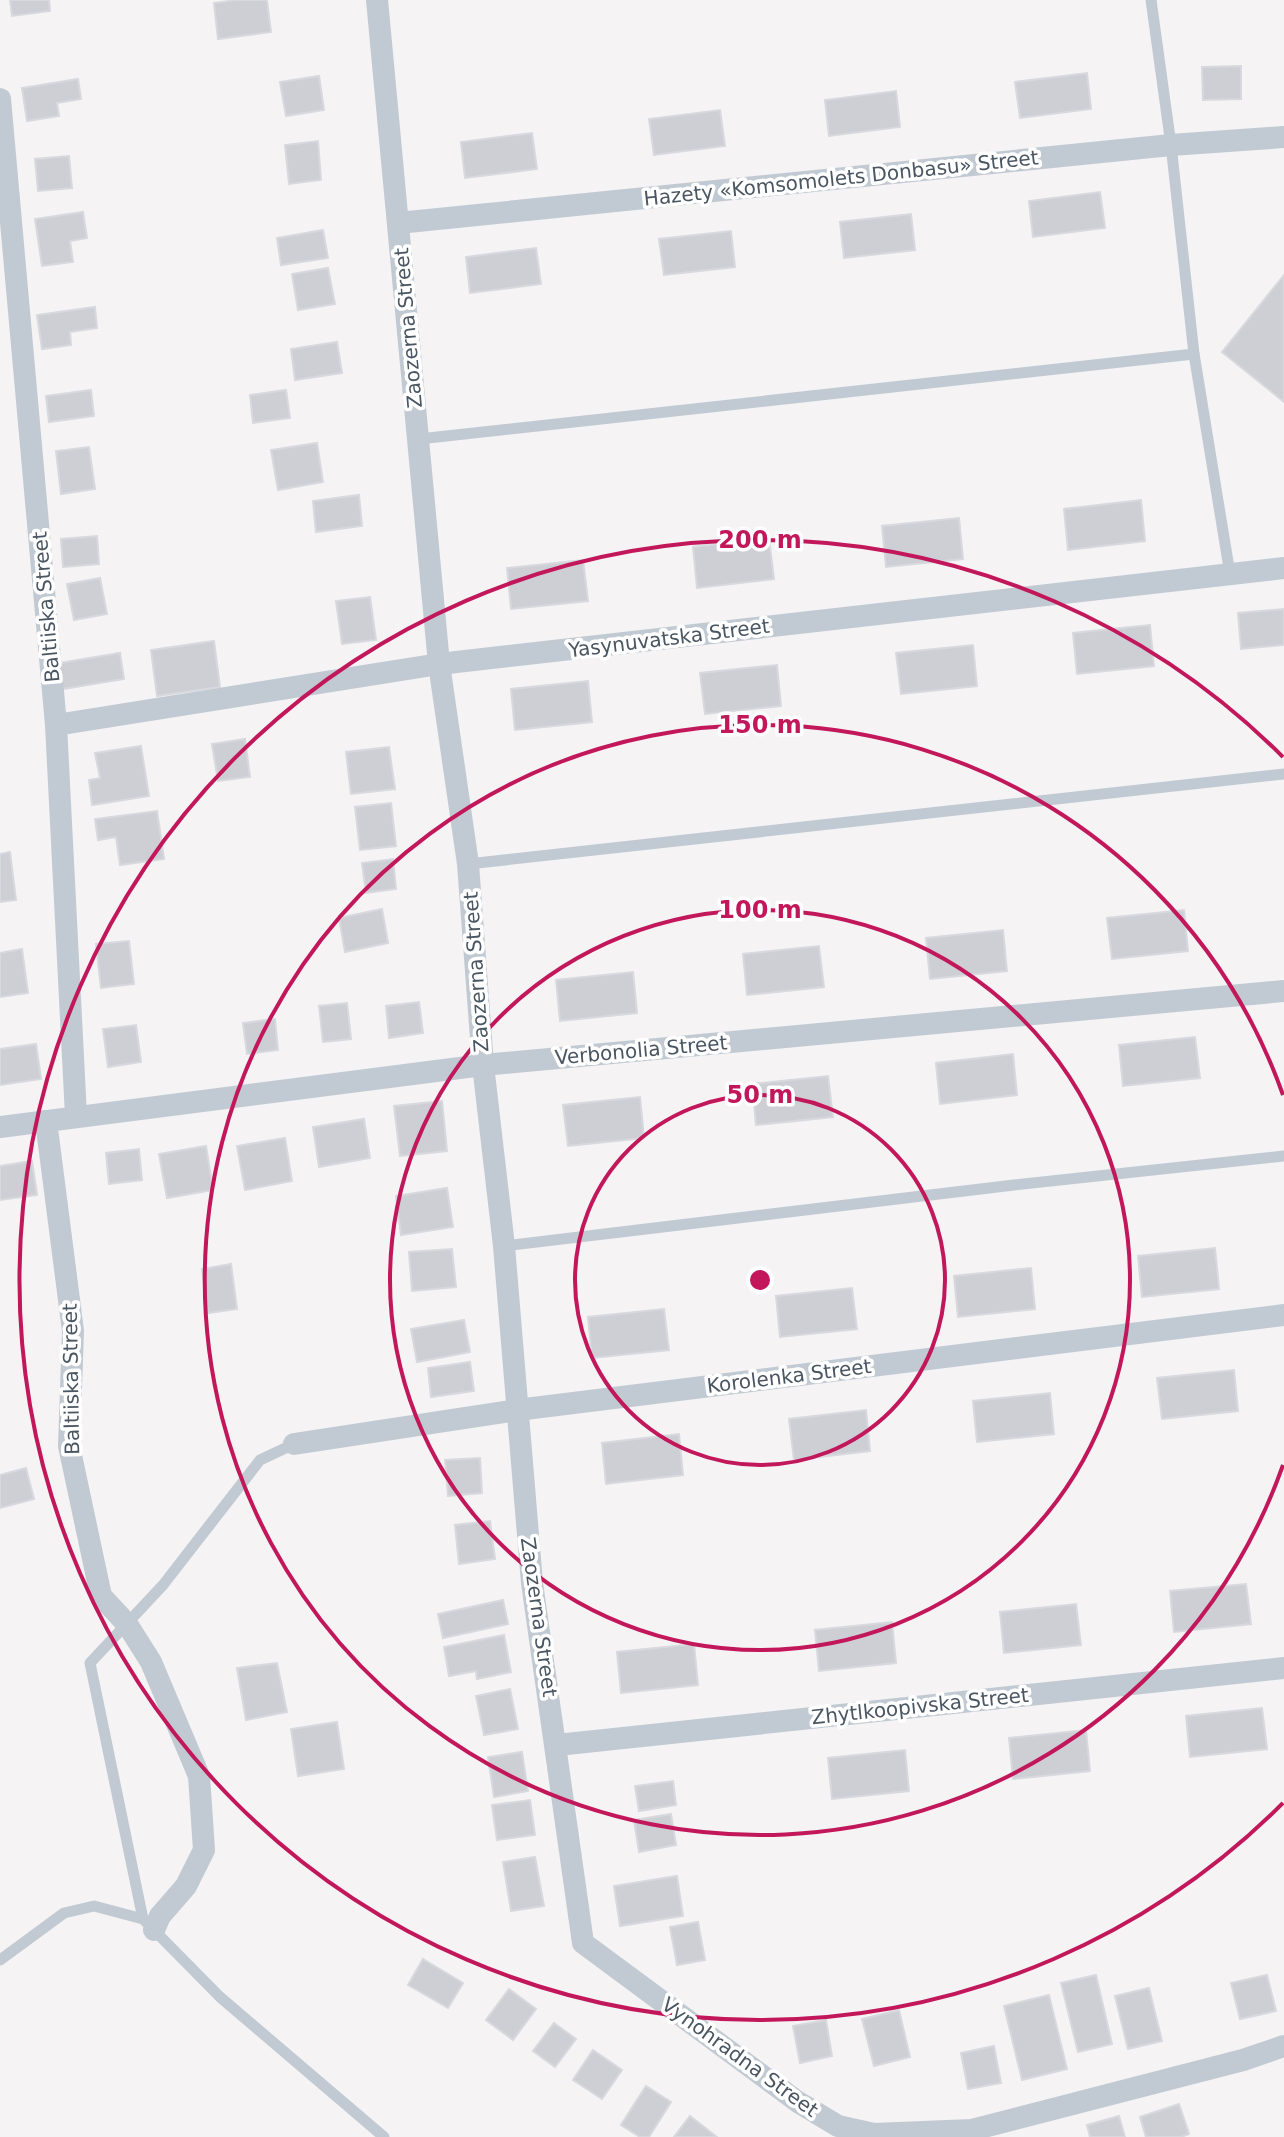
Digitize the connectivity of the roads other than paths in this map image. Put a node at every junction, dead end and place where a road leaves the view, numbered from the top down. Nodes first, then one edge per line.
1 (377, 0) edge
2 (1151, 0) edge
3 (0, 99) edge
4 (1284, 137) edge
5 (1171, 145) junction
6 (398, 223) junction
7 (1194, 354) junction
8 (419, 439) junction
9 (1284, 568) edge
10 (1230, 574) junction
11 (439, 664) junction
12 (56, 725) junction
13 (1284, 774) edge
14 (468, 864) junction
15 (1284, 991) edge
16 (483, 1065) junction
17 (76, 1116) junction
18 (46, 1121) junction
19 (0, 1127) edge
20 (1284, 1156) edge
21 (504, 1246) junction
22 (1284, 1315) edge
23 (517, 1410) junction
24 (294, 1444) joint
25 (127, 1624) junction
26 (1284, 1668) edge
27 (557, 1745) junction
28 (149, 1925) junction
29 (583, 1943) joint
30 (0, 1960) edge
31 (1284, 2046) edge
32 (384, 2137) edge

1 - 6 street, Zaozerna Street
2 - 5 lane
3 - 12 street, Baltiiska Street
4 - 5 street, Hazety «Komsomolets Donbasu» Street
5 - 6 street, Hazety «Komsomolets Donbasu» Street
5 - 7 lane
6 - 8 street, Zaozerna Street
7 - 8 lane
7 - 10 lane
8 - 11 street, Zaozerna Street
9 - 10 street, Yasynuvatska Street
10 - 11 street, Yasynuvatska Street
11 - 12 street, Yasynuvatska Street
11 - 14 street, Zaozerna Street
12 - 17 street, Baltiiska Street
13 - 14 lane
14 - 16 street, Zaozerna Street
15 - 16 street, Verbonolia Street
16 - 17 street, Verbonolia Street
16 - 21 street, Zaozerna Street
17 - 18 street, Verbonolia Street
18 - 19 street, Verbonolia Street
18 - 25 street, Baltiiska Street
20 - 21 lane
21 - 23 street, Zaozerna Street
22 - 23 street, Korolenka Street
23 - 24 street, Korolenka Street
23 - 27 street, Zaozerna Street
24 - 25 lane
25 - 28 lane
25 - 28 street, Baltiiska Street
26 - 27 street, Zhytlkoopivska Street
27 - 29 street, Zaozerna Street
28 - 30 lane
28 - 32 lane
29 - 31 street, Vynohradna Street

